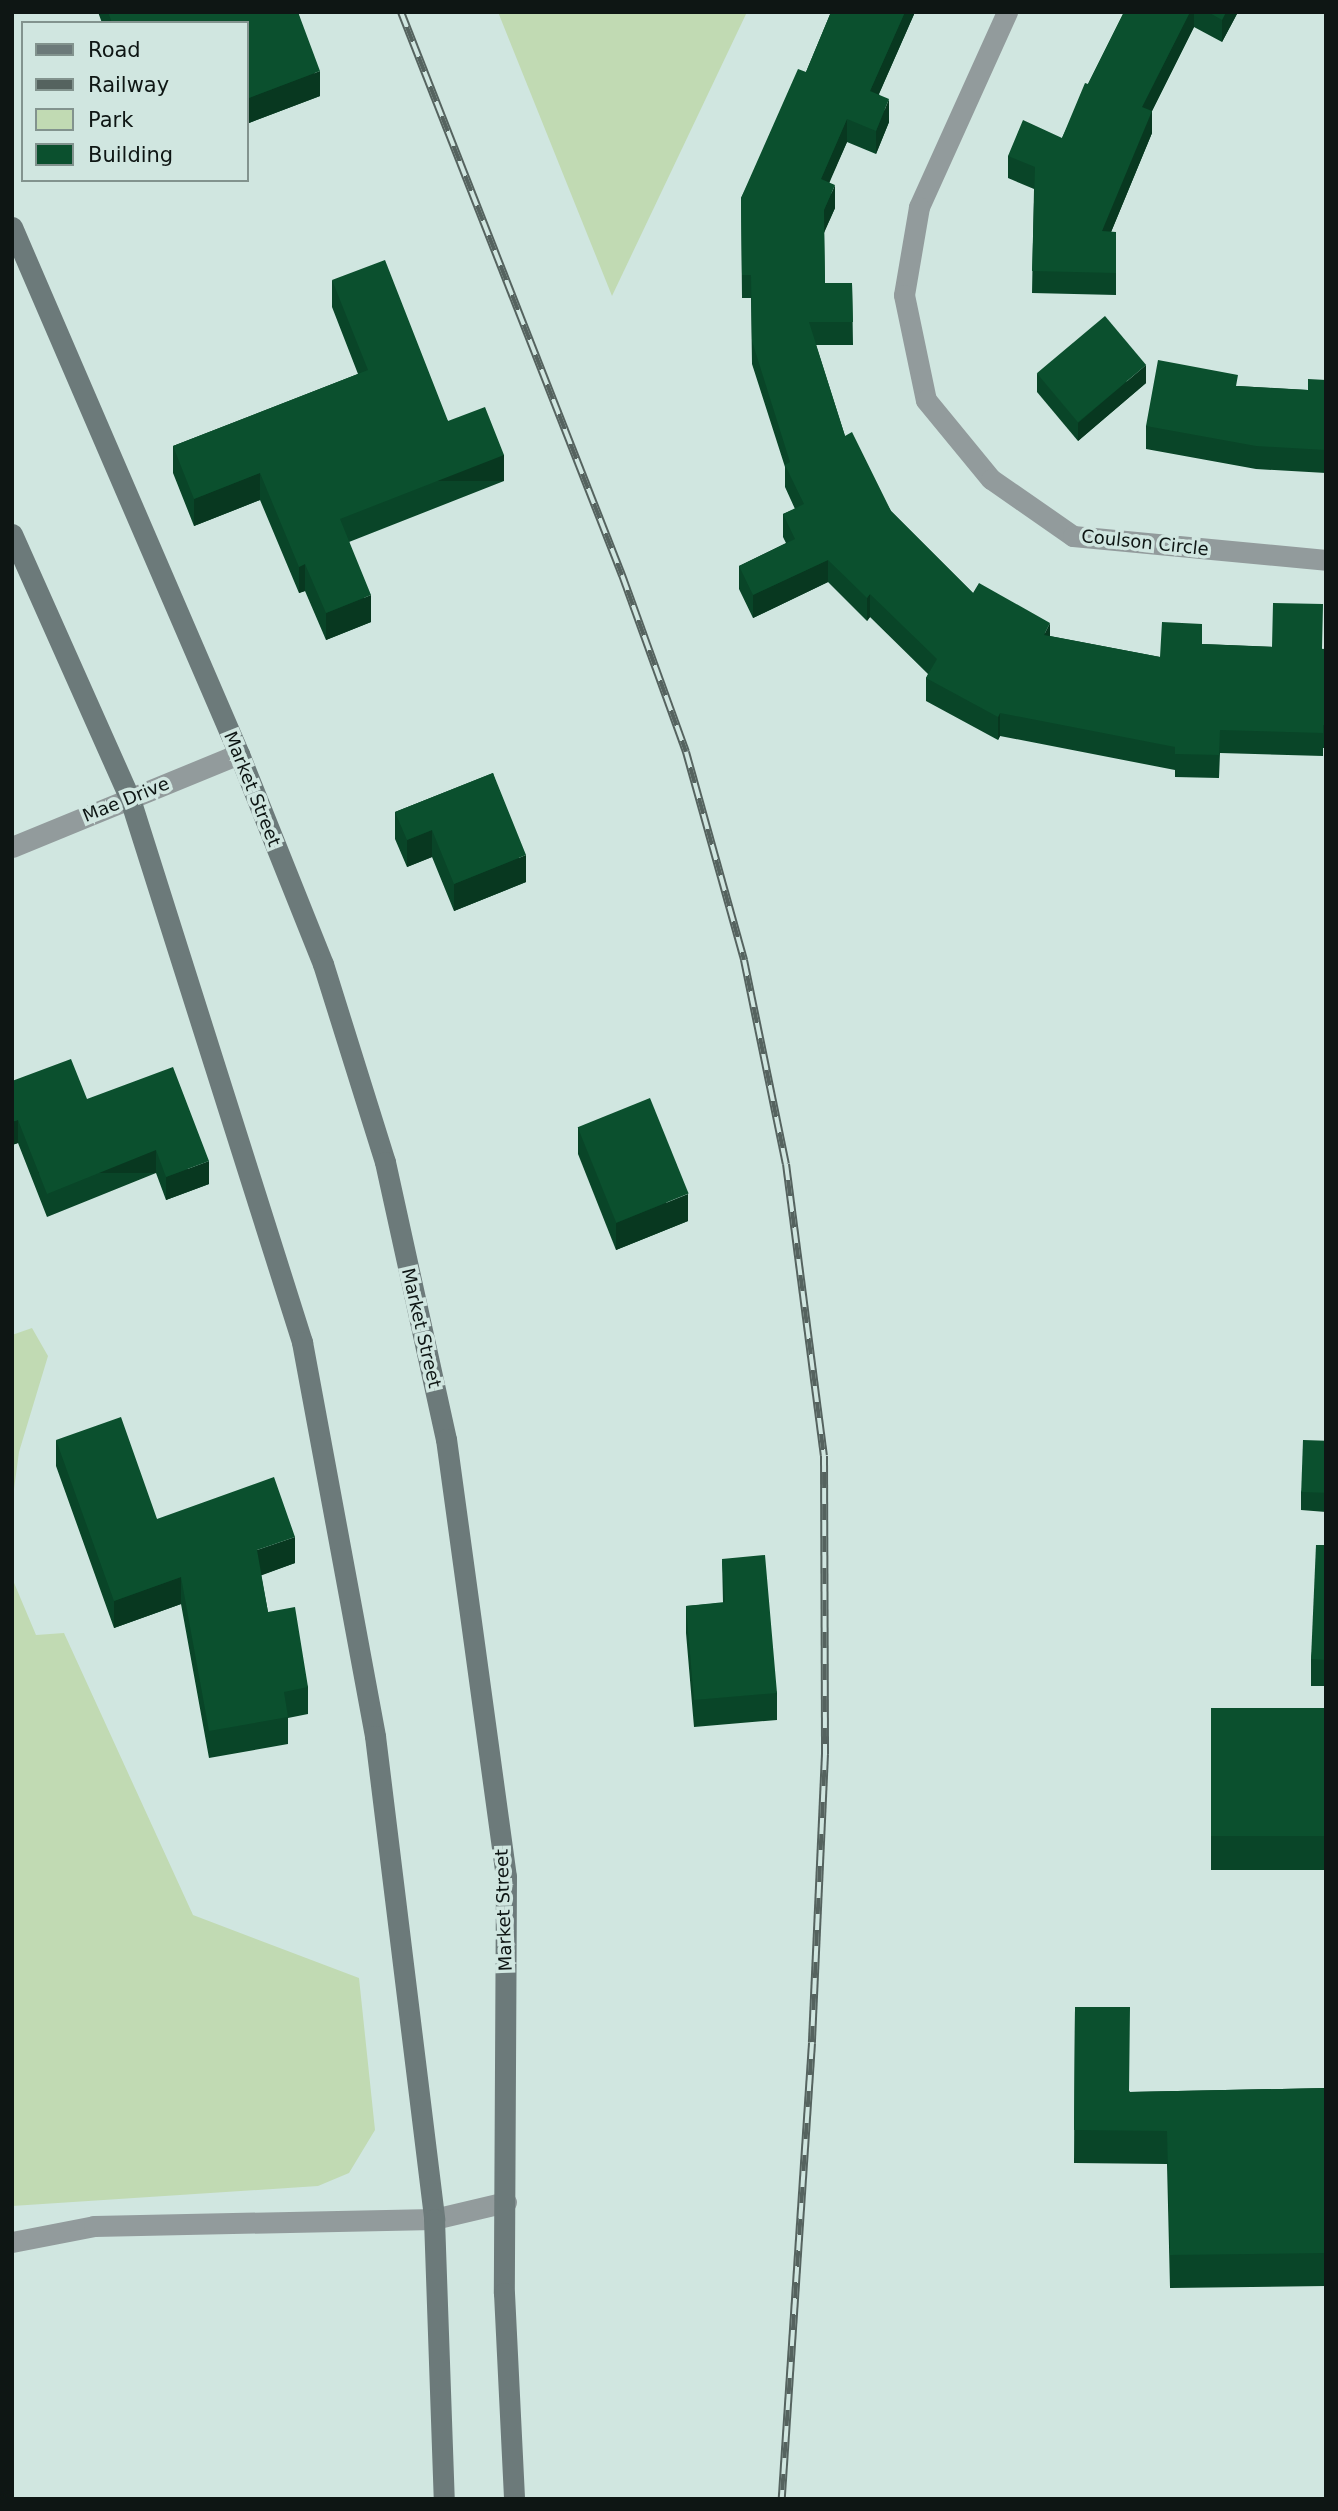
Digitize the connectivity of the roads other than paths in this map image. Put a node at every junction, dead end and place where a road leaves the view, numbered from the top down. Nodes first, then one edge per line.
1 (1007, 12) edge
2 (12, 227) edge
3 (12, 534) edge
4 (1326, 560) edge
5 (239, 754) junction
6 (130, 799) junction
7 (12, 846) edge
8 (506, 2202) junction
9 (434, 2219) junction
10 (12, 2242) edge
11 (444, 2499) edge
12 (514, 2499) edge

1 - 4 street, Coulson Circle
2 - 5 main road, Market Street
3 - 6 main road
5 - 6 street, Mae Drive
5 - 8 main road, Market Street
6 - 7 street, Mae Drive
6 - 9 main road
8 - 9 street
8 - 12 main road, Market Street
9 - 10 street
9 - 11 main road

